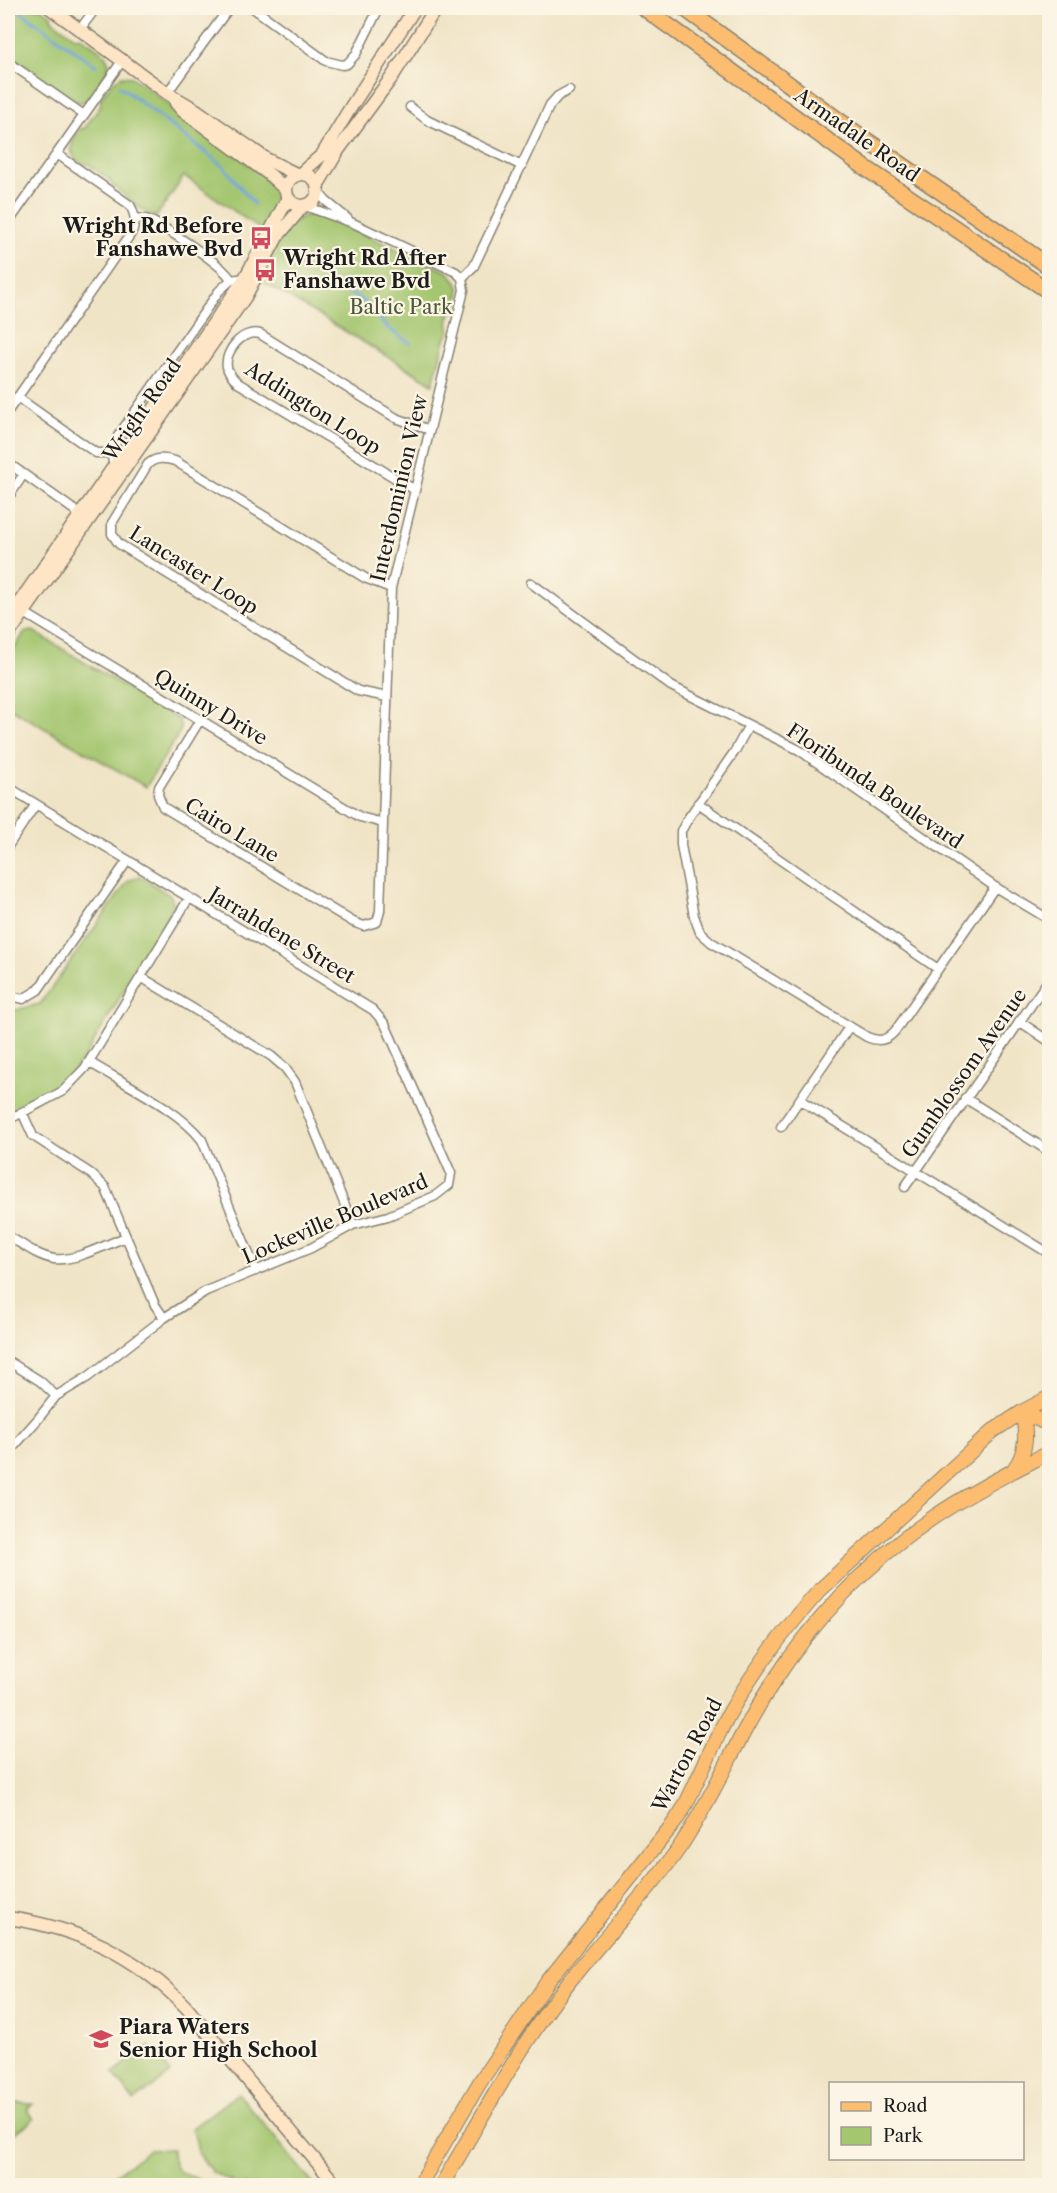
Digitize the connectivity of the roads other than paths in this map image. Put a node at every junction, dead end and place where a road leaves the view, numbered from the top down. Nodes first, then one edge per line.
1 (50, 8) edge
2 (96, 8) edge
3 (229, 8) edge
4 (253, 8) edge
5 (379, 8) edge
6 (415, 8) edge
7 (436, 8) edge
8 (644, 8) edge
9 (684, 8) edge
10 (80, 29) junction
11 (122, 60) junction
12 (8, 62) edge
13 (569, 90) dead end
14 (168, 94) junction
15 (410, 107) dead end
16 (84, 115) junction
17 (57, 154) junction
18 (522, 166) junction
19 (299, 175) junction
20 (318, 189) junction
21 (287, 194) junction
22 (304, 206) junction
23 (135, 219) junction
24 (353, 223) junction
25 (8, 224) edge
26 (1050, 267) edge
27 (245, 278) junction
28 (462, 278) junction
29 (231, 280) junction
30 (1050, 292) edge
31 (17, 398) junction
32 (8, 411) edge
33 (430, 430) junction
34 (111, 453) junction
35 (8, 463) edge
36 (114, 466) junction
37 (23, 475) junction
38 (415, 490) junction
39 (8, 498) edge
40 (85, 517) junction
41 (531, 583) dead end
42 (391, 588) junction
43 (23, 612) junction
44 (8, 619) edge
45 (8, 635) edge
46 (387, 697) junction
47 (200, 720) junction
48 (749, 725) junction
49 (8, 787) edge
50 (698, 803) junction
51 (36, 804) junction
52 (383, 823) junction
53 (8, 846) edge
54 (128, 860) junction
55 (995, 887) junction
56 (189, 898) junction
57 (1050, 920) edge
58 (372, 925) joint
59 (938, 969) junction
60 (141, 977) junction
61 (1050, 978) edge
62 (8, 995) edge
63 (1019, 1022) junction
64 (849, 1027) junction
65 (1050, 1042) edge
66 (89, 1062) junction
67 (965, 1098) junction
68 (800, 1100) junction
69 (22, 1113) junction
70 (8, 1119) edge
71 (781, 1127) dead end
72 (1050, 1152) edge
73 (916, 1171) junction
74 (448, 1185) joint
75 (905, 1187) dead end
76 (353, 1225) junction
77 (8, 1236) edge
78 (126, 1237) junction
79 (1050, 1254) edge
80 (256, 1271) junction
81 (164, 1318) junction
82 (8, 1361) edge
83 (56, 1396) junction
84 (1050, 1397) edge
85 (1022, 1412) junction
86 (1050, 1425) edge
87 (1050, 1452) edge
88 (8, 1453) edge
89 (1013, 1471) junction
90 (632, 1877) junction
91 (646, 1889) junction
92 (8, 1918) edge
93 (333, 2183) edge
94 (418, 2186) edge
95 (441, 2186) edge

1 - 10 main road
2 - 10 street
3 - 14 street
4 - 5 street
6 - 19 main road
7 - 20 main road
8 - 30 highway, Armadale Road
9 - 26 highway, Armadale Road
10 - 11 main road
11 - 14 main road
11 - 16 street
12 - 16 street
13 - 18 street
14 - 19 main road
14 - 21 main road
15 - 18 street
16 - 17 street
17 - 23 street
17 - 25 street
18 - 28 street
19 - 20 main road
19 - 21 main road
20 - 22 main road
20 - 24 street
21 - 22 main road
21 - 27 main road, Wright Road
22 - 24 street
22 - 40 main road, Wright Road
23 - 29 street
23 - 31 street
24 - 28 street
27 - 29 street
27 - 36 main road, Wright Road
28 - 33 street, Interdominion View
29 - 34 street
31 - 32 street
31 - 34 street
33 - 38 street, Interdominion View
33 - 38 street, Addington Loop
34 - 36 street
35 - 37 street
36 - 40 main road, Wright Road
37 - 39 street
37 - 40 street
38 - 42 street, Interdominion View
40 - 43 main road, Wright Road
40 - 44 main road, Wright Road
41 - 48 street, Floribunda Boulevard
42 - 46 street, Interdominion View
42 - 46 street, Lancaster Loop
43 - 45 main road, Wright Road
43 - 47 street, Quinny Drive
46 - 52 street, Interdominion View
47 - 52 street, Quinny Drive
47 - 58 street, Cairo Lane
48 - 50 street
48 - 55 street, Floribunda Boulevard
49 - 51 street, Jarrahdene Street
50 - 59 street
50 - 64 street
51 - 53 street
51 - 54 street, Jarrahdene Street
52 - 58 street, Interdominion View
54 - 56 street, Jarrahdene Street
54 - 62 street
55 - 57 street, Floribunda Boulevard
55 - 59 street
56 - 60 street
56 - 74 street, Jarrahdene Street
59 - 64 street
60 - 66 street
60 - 76 street
61 - 63 street, Gumblossom Avenue
63 - 65 street
63 - 67 street, Gumblossom Avenue
64 - 68 street
66 - 69 street
66 - 80 street
67 - 72 street
67 - 73 street, Gumblossom Avenue
68 - 71 street
68 - 73 street
69 - 70 street
69 - 78 street
73 - 75 street, Gumblossom Avenue
73 - 79 street
74 - 76 street, Lockeville Boulevard
76 - 80 street, Lockeville Boulevard
77 - 78 street
78 - 81 street
80 - 81 street, Lockeville Boulevard
81 - 83 street, Lockeville Boulevard
82 - 83 street
83 - 88 street, Lockeville Boulevard
84 - 85 main road, Warton Road
85 - 86 main road
85 - 89 main road
85 - 90 main road, Warton Road
87 - 89 main road, Warton Road
89 - 91 main road, Warton Road
90 - 91 main road
90 - 94 main road, Warton Road
91 - 95 main road, Warton Road
92 - 93 main road

